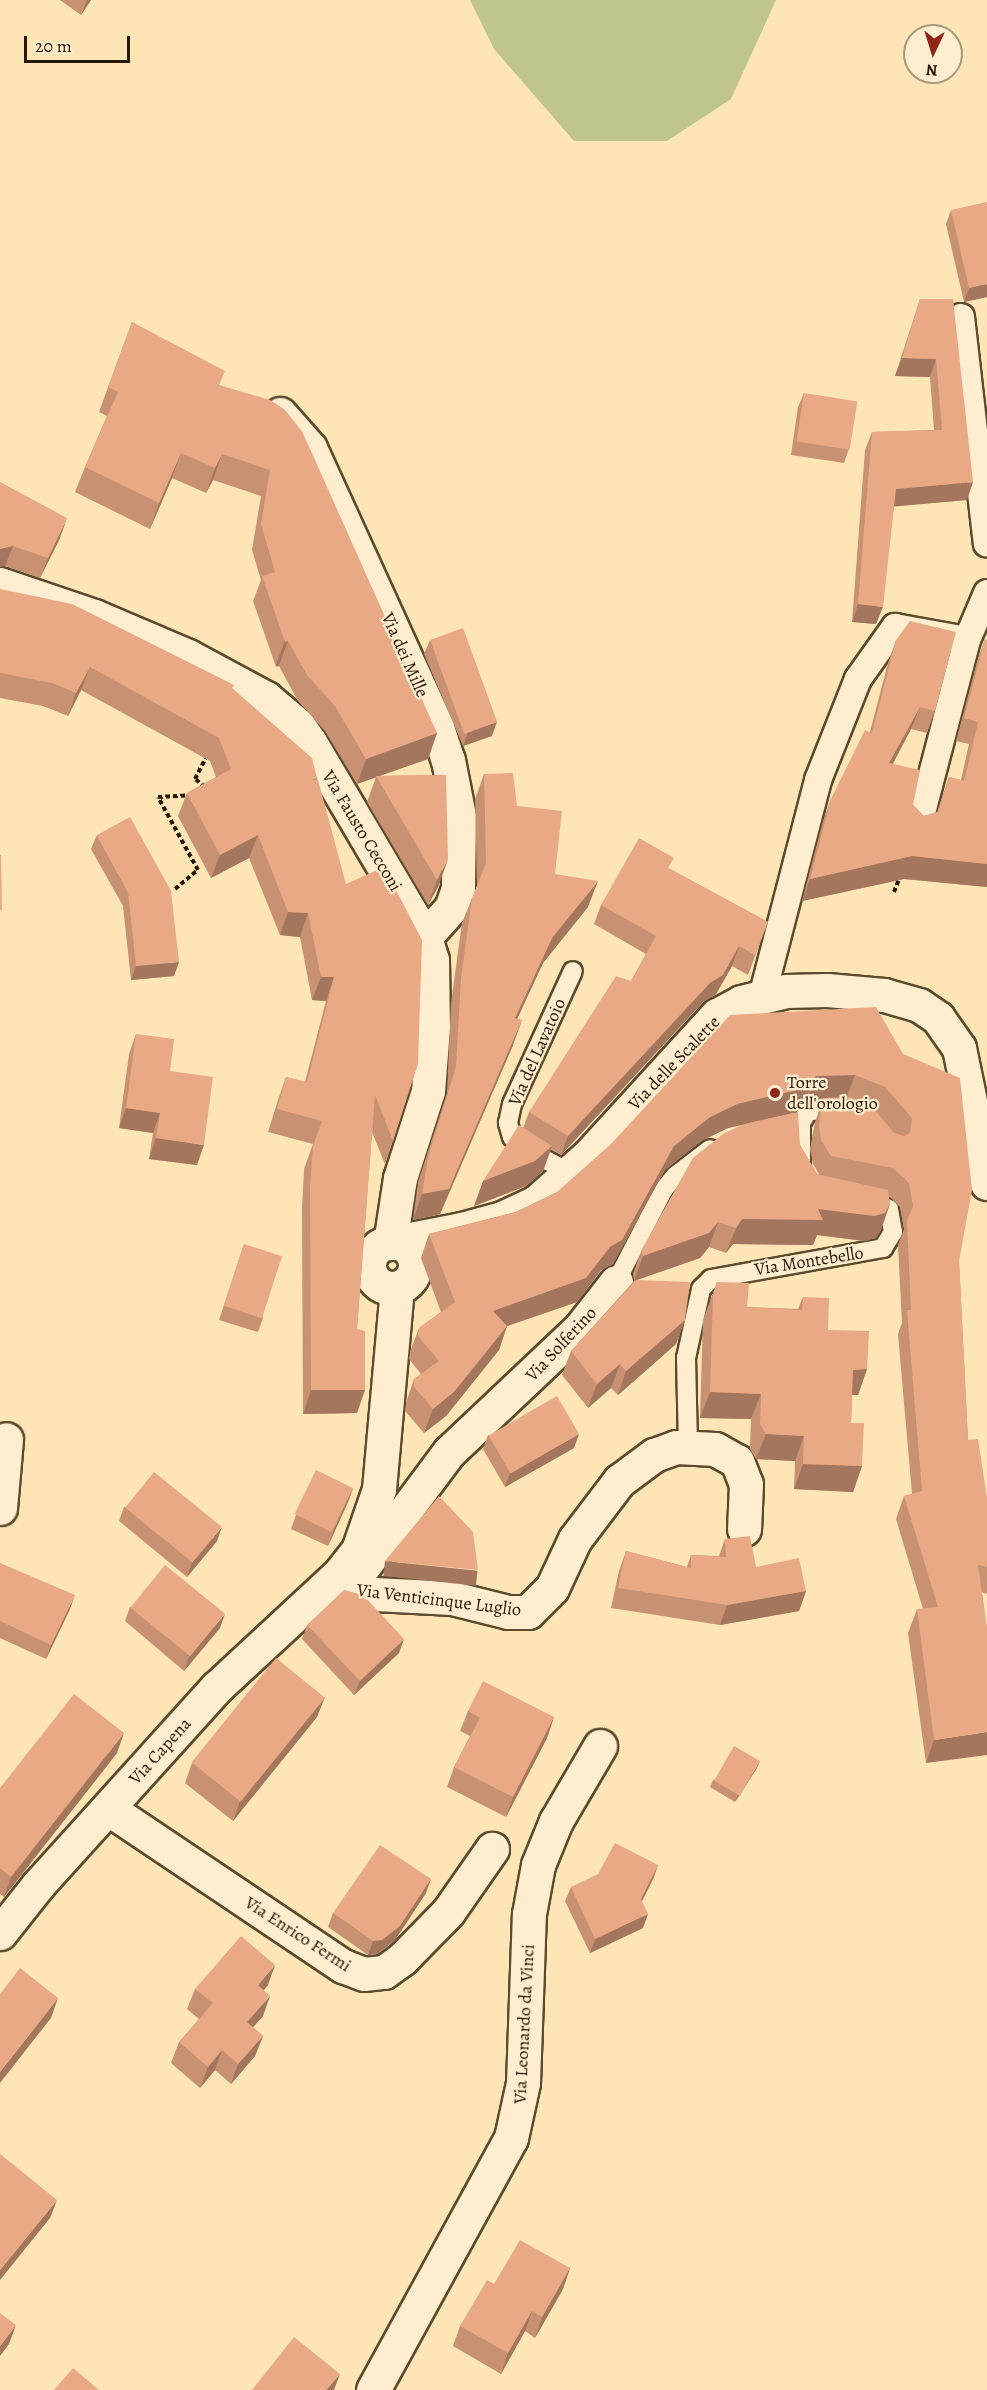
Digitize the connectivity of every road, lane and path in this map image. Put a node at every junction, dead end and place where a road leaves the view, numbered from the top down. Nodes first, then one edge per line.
1 (961, 317) dead end
2 (255, 399) edge
3 (987, 544) edge
4 (0, 584) edge
5 (987, 593) edge
6 (966, 640) junction
7 (211, 748) edge
8 (208, 789) edge
9 (204, 795) edge
10 (919, 824) edge
11 (901, 873) edge
12 (175, 890) dead end
13 (894, 892) dead end
14 (425, 937) junction
15 (573, 970) dead end
16 (762, 997) junction
17 (860, 1115) edge
18 (731, 1140) edge
19 (570, 1173) junction
20 (808, 1178) edge
21 (987, 1183) edge
22 (848, 1198) edge
23 (391, 1232) junction
24 (616, 1282) joint
25 (6, 1439) dead end
26 (688, 1446) junction
27 (0, 1509) edge
28 (744, 1529) dead end
29 (340, 1584) junction
30 (600, 1746) dead end
31 (109, 1809) junction
32 (492, 1849) dead end
33 (0, 1933) edge
34 (373, 2390) edge

1 - 3 street
2 - 14 street, Via dei Mille
4 - 14 street, Via Fausto Cecconi
5 - 6 street
6 - 10 street
6 - 16 street
7 - 8 path
9 - 12 path
11 - 13 path
14 - 23 street, Via Fausto Cecconi
15 - 19 lane, Via del Lavatoio
16 - 19 street, Via delle Scalette
16 - 21 street, Via delle Scalette
17 - 20 lane
18 - 24 lane, Via Solferino
19 - 23 street, Via delle Scalette
22 - 26 lane, Via Montebello
23 - 29 street
24 - 29 street, Via Solferino
25 - 27 street
26 - 28 street, Via Venticinque Luglio
26 - 29 street, Via Venticinque Luglio
29 - 31 street, Via Capena
30 - 34 street, Via Leonardo da Vinci
31 - 32 street, Via Enrico Fermi
31 - 33 street, Via Capena

